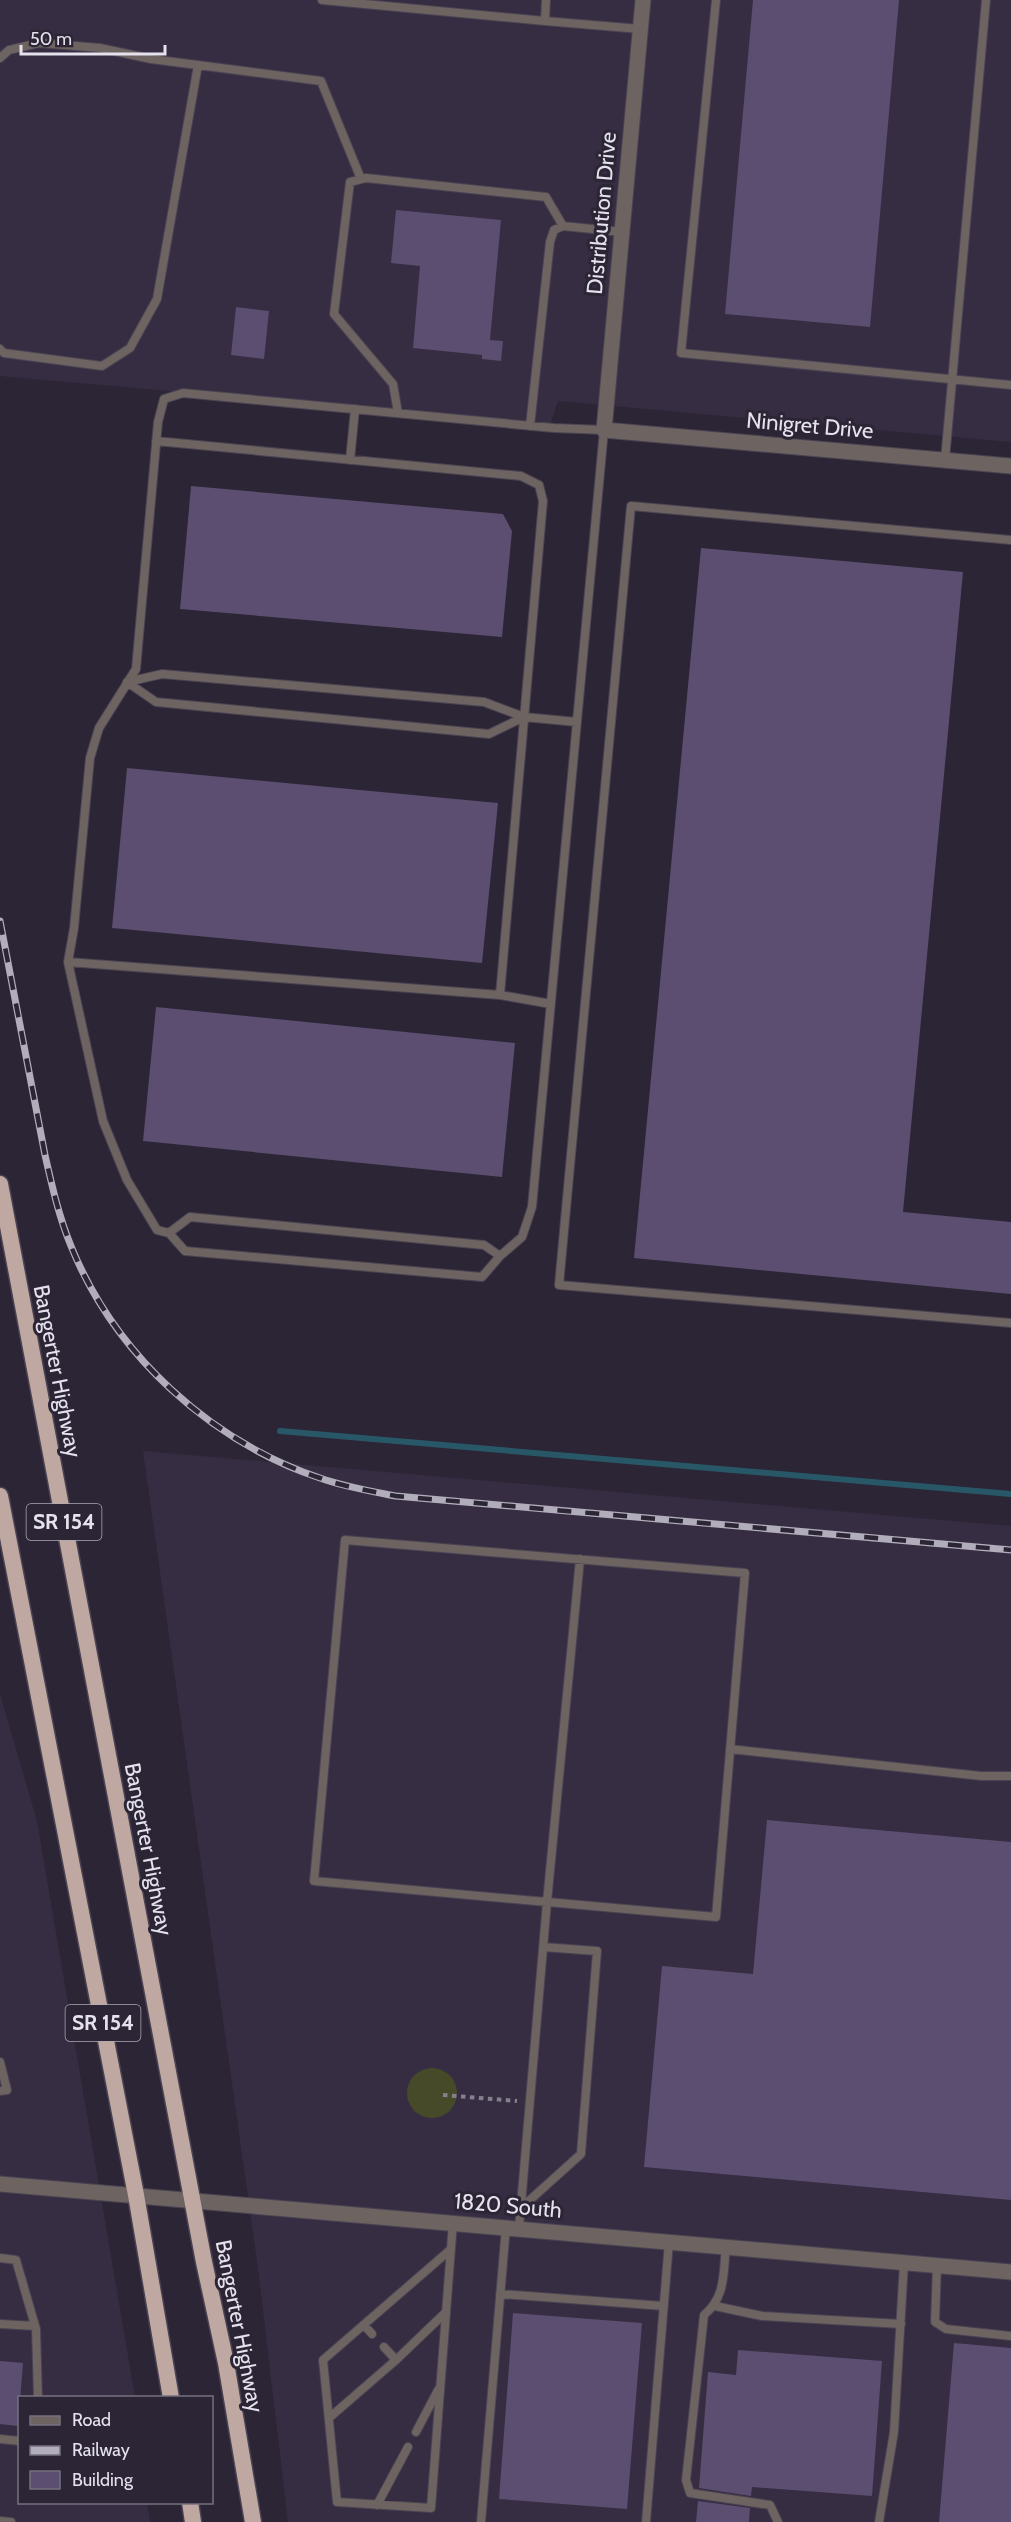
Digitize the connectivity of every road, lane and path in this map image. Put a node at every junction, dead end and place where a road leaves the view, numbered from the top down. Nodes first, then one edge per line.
1 (322, 0) edge
2 (546, 0) edge
3 (643, 0) edge
4 (716, 0) edge
5 (986, 0) edge
6 (545, 21) junction
7 (640, 29) junction
8 (0, 58) edge
9 (198, 65) junction
10 (361, 179) junction
11 (563, 226) junction
12 (622, 232) junction
13 (0, 349) edge
14 (952, 380) junction
15 (1011, 385) edge
16 (355, 409) junction
17 (398, 413) junction
18 (530, 426) junction
19 (604, 430) junction
20 (156, 441) junction
21 (350, 460) junction
22 (945, 460) junction
23 (1011, 466) edge
24 (1011, 540) edge
25 (127, 682) junction
26 (524, 717) junction
27 (577, 722) junction
28 (68, 962) junction
29 (500, 995) junction
30 (551, 1004) junction
31 (0, 1184) edge
32 (169, 1233) junction
33 (500, 1256) junction
34 (1011, 1323) edge
35 (0, 1496) edge
36 (580, 1559) junction
37 (730, 1749) junction
38 (1011, 1776) edge
39 (547, 1902) junction
40 (543, 1947) junction
41 (0, 2062) edge
42 (0, 2091) edge
43 (443, 2095) dead end
44 (530, 2102) junction
45 (0, 2184) edge
46 (136, 2195) junction
47 (193, 2199) junction
48 (521, 2208) junction
49 (453, 2222) junction
50 (512, 2228) junction
51 (669, 2242) junction
52 (726, 2247) junction
53 (450, 2250) junction
54 (0, 2258) edge
55 (904, 2263) junction
56 (937, 2265) junction
57 (1011, 2272) edge
58 (500, 2294) junction
59 (664, 2306) junction
60 (715, 2306) junction
61 (446, 2312) junction
62 (0, 2324) edge
63 (901, 2324) junction
64 (364, 2325) junction
65 (35, 2326) junction
66 (372, 2334) dead end
67 (1011, 2336) edge
68 (384, 2347) dead end
69 (396, 2360) junction
70 (440, 2387) junction
71 (38, 2396) edge
72 (171, 2396) edge
73 (328, 2418) junction
74 (416, 2432) dead end
75 (0, 2439) edge
76 (18, 2441) edge
77 (408, 2447) dead end
78 (190, 2504) edge
79 (377, 2505) junction
80 (0, 2521) edge
81 (11, 2522) edge
82 (193, 2522) edge
83 (253, 2522) edge
84 (481, 2522) edge
85 (646, 2522) edge
86 (778, 2522) edge
87 (879, 2522) edge

1 - 6 lane
2 - 6 lane
3 - 7 street, Distribution Drive
4 - 14 lane
5 - 14 lane
6 - 7 lane
7 - 12 street, Distribution Drive
8 - 9 lane
9 - 10 lane
9 - 13 lane
10 - 11 lane
10 - 17 lane
11 - 12 lane
11 - 18 lane
12 - 19 street, Distribution Drive
14 - 15 lane
14 - 22 lane
16 - 17 lane
16 - 20 lane
16 - 21 lane
17 - 18 lane
18 - 19 lane
19 - 22 street, Ninigret Drive
19 - 27 lane
20 - 21 lane
20 - 25 lane
21 - 26 lane
22 - 23 street, Ninigret Drive
24 - 34 lane
25 - 26 lane
25 - 26 lane
25 - 28 lane
26 - 27 lane
26 - 29 lane
27 - 30 lane
28 - 29 lane
28 - 32 lane
29 - 30 lane
30 - 33 lane
31 - 47 highway, Bangerter Highway / SR 154
32 - 33 lane
32 - 33 lane
35 - 46 highway, SR 154
36 - 37 lane
36 - 39 lane
36 - 39 lane
37 - 38 lane
37 - 39 lane
39 - 40 lane
40 - 44 lane
40 - 48 lane
41 - 42 lane
43 - 44 path
44 - 48 lane
45 - 46 street, 1820 South
46 - 47 street, 1820 South
46 - 72 highway, SR 154
47 - 49 street, 1820 South
47 - 83 highway, Bangerter Highway / SR 154
48 - 50 lane
49 - 50 street, 1820 South
49 - 53 lane
50 - 51 street, 1820 South
50 - 58 lane
51 - 52 street, 1820 South
51 - 59 lane
52 - 55 street, 1820 South
52 - 60 lane
53 - 61 lane
53 - 64 lane
54 - 65 lane
55 - 56 street, 1820 South
55 - 63 lane
56 - 57 street, 1820 South
56 - 67 lane
58 - 59 lane
58 - 84 lane
59 - 85 lane
60 - 63 lane
60 - 86 lane
61 - 69 lane
61 - 70 lane
62 - 65 lane
63 - 87 lane
64 - 66 lane
64 - 73 lane
65 - 71 lane
68 - 69 lane
69 - 73 lane
70 - 74 lane
70 - 79 lane
73 - 79 lane
75 - 76 lane
77 - 79 lane
78 - 82 highway
80 - 81 lane

